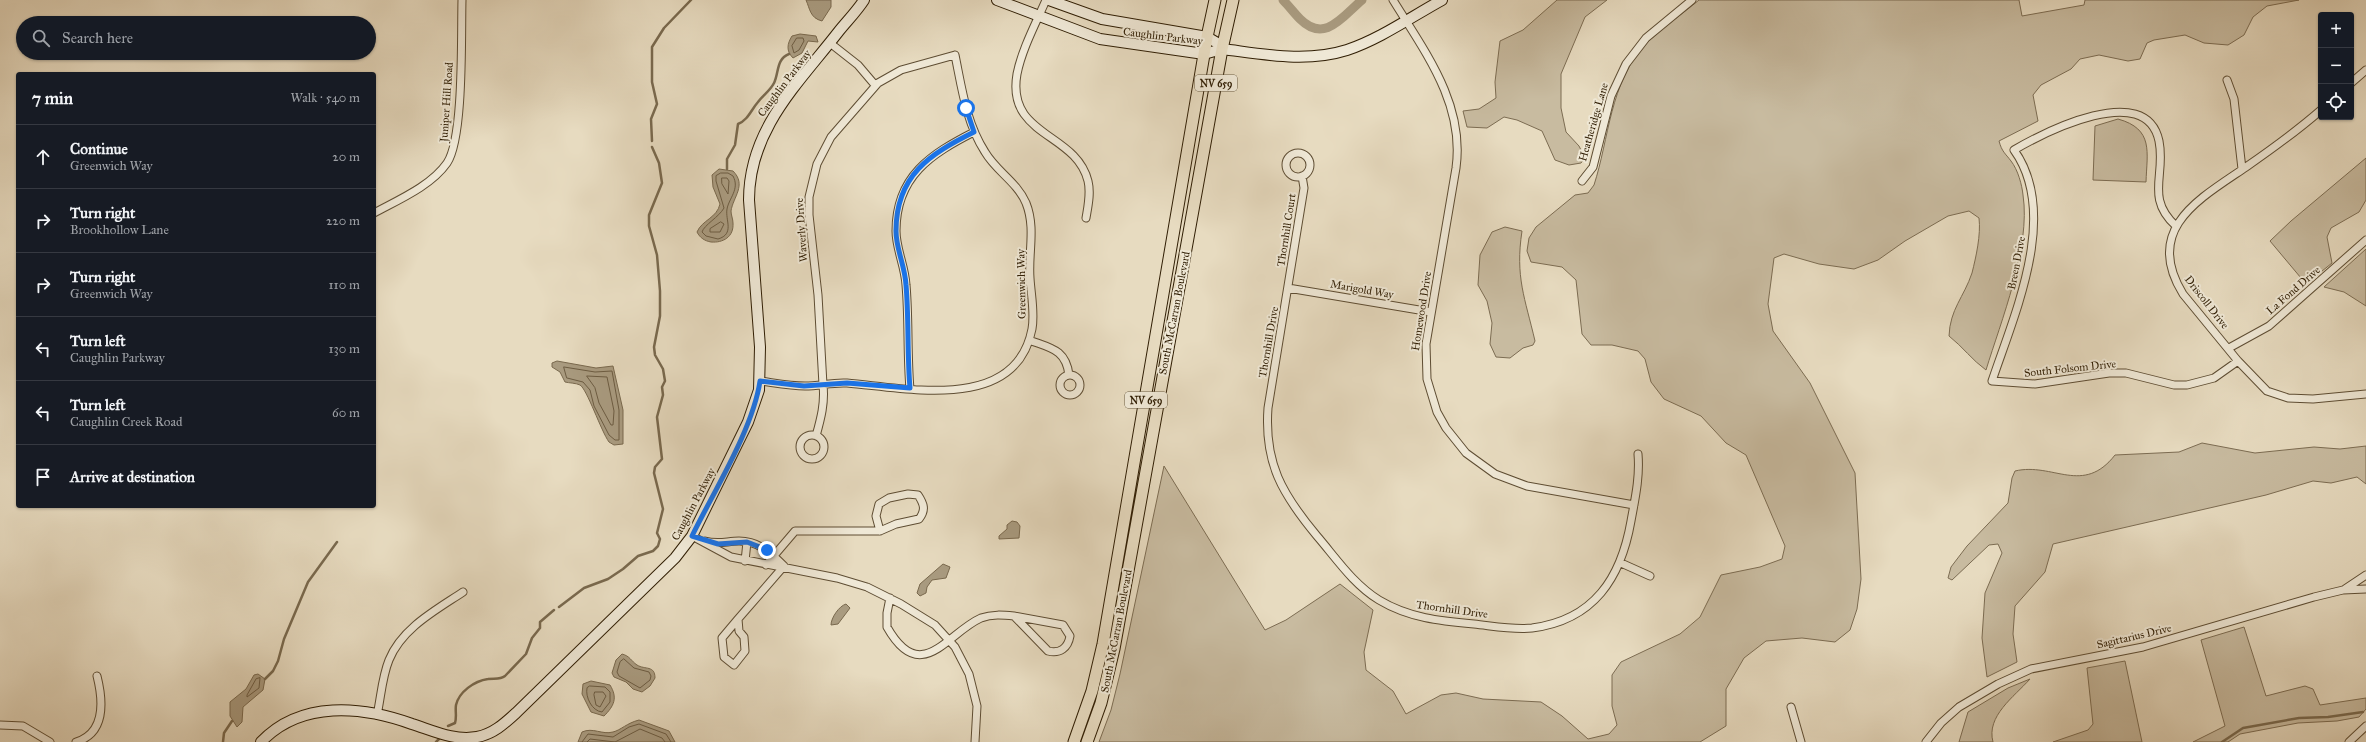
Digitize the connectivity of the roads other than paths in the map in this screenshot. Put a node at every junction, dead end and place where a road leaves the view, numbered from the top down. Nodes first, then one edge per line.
1 (462, 0) edge
2 (997, 0) edge
3 (1046, 0) edge
4 (1049, 0) edge
5 (1216, 0) edge
6 (1233, 0) edge
7 (1393, 0) edge
8 (1442, 0) edge
9 (1692, 0) edge
10 (865, 1) edge
11 (1039, 17) junction
12 (1406, 20) junction
13 (1207, 37) junction
14 (830, 43) junction
15 (1222, 49) junction
16 (1204, 54) junction
17 (955, 55) joint
18 (2366, 70) edge
19 (2227, 80) dead end
20 (2354, 80) edge
21 (875, 85) junction
22 (2318, 112) edge
23 (974, 132) junction
24 (2242, 169) junction
25 (1302, 176) dead end
26 (1582, 181) dead end
27 (376, 211) edge
28 (1086, 218) dead end
29 (2176, 226) junction
30 (2366, 240) edge
31 (1288, 288) junction
32 (1431, 312) junction
33 (1029, 340) junction
34 (2229, 348) junction
35 (2238, 361) junction
36 (1069, 375) dead end
37 (760, 381) junction
38 (1992, 381) joint
39 (823, 385) junction
40 (910, 388) junction
41 (2366, 394) edge
42 (816, 436) dead end
43 (1638, 454) dead end
44 (1634, 505) junction
45 (880, 531) junction
46 (692, 536) junction
47 (747, 542) junction
48 (774, 556) junction
49 (745, 561) junction
50 (1621, 563) junction
51 (766, 565) junction
52 (784, 566) junction
53 (2366, 575) edge
54 (1650, 576) dead end
55 (2366, 589) edge
56 (2343, 590) junction
57 (463, 592) dead end
58 (890, 598) junction
59 (1014, 616) junction
60 (738, 620) junction
61 (949, 641) junction
62 (97, 676) dead end
63 (1791, 707) dead end
64 (377, 715) junction
65 (0, 725) edge
66 (2366, 726) edge
67 (477, 739) edge
68 (50, 742) edge
69 (76, 742) edge
70 (261, 742) edge
71 (975, 742) edge
72 (1074, 742) edge
73 (1087, 742) edge
74 (1800, 742) edge
75 (1926, 742) edge
76 (2349, 742) edge

1 - 27 street, Juniper Hill Road
2 - 11 street, Caughlin Parkway
3 - 11 street
4 - 13 street, Caughlin Parkway
5 - 13 main road, South McCarran Boulevard / NV 659
6 - 15 main road, South McCarran Boulevard / NV 659
7 - 12 street, Homewood Drive
8 - 12 street
9 - 26 street, Heatheridge Lane
10 - 14 street, Caughlin Parkway
11 - 16 street, Caughlin Parkway
11 - 28 street
12 - 15 street
12 - 32 street, Homewood Drive
13 - 15 street, Caughlin Parkway
13 - 16 main road, South McCarran Boulevard / NV 659
14 - 21 street
14 - 37 street, Caughlin Parkway
15 - 16 street, Caughlin Parkway
15 - 73 main road, South McCarran Boulevard / NV 659
16 - 72 main road, South McCarran Boulevard / NV 659
17 - 21 street, Waverly Drive
17 - 23 street, Greenwich Way
18 - 20 street
19 - 24 street
21 - 39 street, Waverly Drive
22 - 24 street, Driscoll Drive
23 - 33 street, Greenwich Way
23 - 40 street
24 - 29 street, Driscoll Drive
25 - 31 street, Thornhill Court
29 - 34 street, Driscoll Drive
29 - 38 street, Breen Drive
30 - 34 street, La Fond Drive
31 - 32 street, Marigold Way
31 - 50 street, Thornhill Drive
32 - 44 street, Homewood Drive
33 - 36 street
33 - 40 street, Greenwich Way
34 - 35 street, Driscoll Drive
35 - 38 street, South Folsom Drive
35 - 41 street, Driscoll Drive
37 - 39 street, Greenwich Way
37 - 46 street, Caughlin Parkway
39 - 40 street, Greenwich Way
39 - 42 street, Waverly Drive
43 - 44 street, Thornhill Drive
44 - 50 street, Thornhill Drive
45 - 45 street
45 - 48 street
46 - 47 street
46 - 49 street
46 - 67 street, Caughlin Parkway
47 - 48 street
47 - 49 street
48 - 51 street
48 - 52 street
49 - 51 street
50 - 54 street
51 - 52 street
52 - 58 street
52 - 60 street
53 - 56 street
55 - 56 street, Sagittarius Drive
56 - 75 street, Sagittarius Drive
57 - 64 street
58 - 61 street
58 - 61 street
59 - 59 street
59 - 61 street
60 - 60 street
61 - 71 street
62 - 69 street
63 - 74 street
64 - 67 street, Caughlin Parkway
64 - 70 street, Caughlin Parkway
65 - 68 street
66 - 76 street

